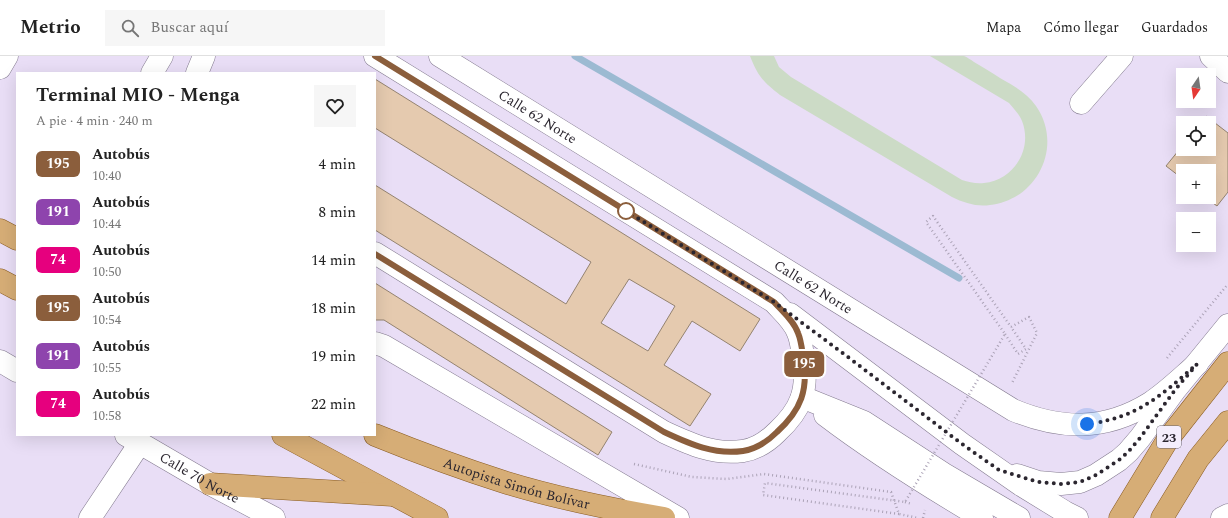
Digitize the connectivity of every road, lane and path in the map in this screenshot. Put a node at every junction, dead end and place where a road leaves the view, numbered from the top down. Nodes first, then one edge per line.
1 (7, 56) edge
2 (162, 56) edge
3 (375, 56) edge
4 (440, 56) edge
5 (1122, 56) edge
6 (1212, 56) edge
7 (0, 68) edge
8 (153, 72) edge
9 (1228, 72) edge
10 (1081, 103) dead end
11 (0, 230) edge
12 (16, 238) edge
13 (376, 255) edge
14 (0, 280) edge
15 (1228, 284) edge
16 (16, 288) edge
17 (774, 302) junction
18 (1228, 325) edge
19 (1011, 327) junction
20 (1005, 334) junction
21 (376, 343) edge
22 (0, 361) edge
23 (1164, 362) dead end
24 (1228, 363) edge
25 (1197, 364) junction
26 (16, 370) edge
27 (1012, 383) dead end
28 (802, 398) junction
29 (1228, 422) edge
30 (376, 435) edge
31 (285, 436) edge
32 (133, 439) edge
33 (999, 470) junction
34 (210, 484) junction
35 (891, 492) dead end
36 (392, 495) junction
37 (899, 514) junction
38 (1228, 517) edge
39 (90, 518) edge
40 (274, 518) edge
41 (437, 518) edge
42 (664, 518) edge
43 (678, 518) edge
44 (918, 518) edge
45 (982, 518) edge
46 (1019, 518) edge
47 (1077, 518) edge
48 (1120, 518) edge
49 (1162, 518) edge
50 (1222, 518) edge

1 - 7 street
2 - 8 street
3 - 17 street
4 - 25 street, Calle 62 Norte
5 - 10 street
6 - 9 street
11 - 12 main road
13 - 28 street
14 - 16 main road
15 - 23 path
17 - 28 street
17 - 33 street
18 - 25 street
19 - 20 path
19 - 20 path, bridge
19 - 27 path
20 - 37 path, bridge
21 - 43 street
22 - 26 street
24 - 48 main road, 23
25 - 33 street
28 - 45 street
28 - 46 street
29 - 49 main road, 23
30 - 42 main road, Autopista Simón Bolívar
31 - 36 main road
32 - 34 street, Calle 70 Norte
32 - 39 street
33 - 47 street
34 - 36 main road
34 - 40 street, Calle 70 Norte
35 - 37 path
36 - 41 main road
37 - 44 path
38 - 50 street

